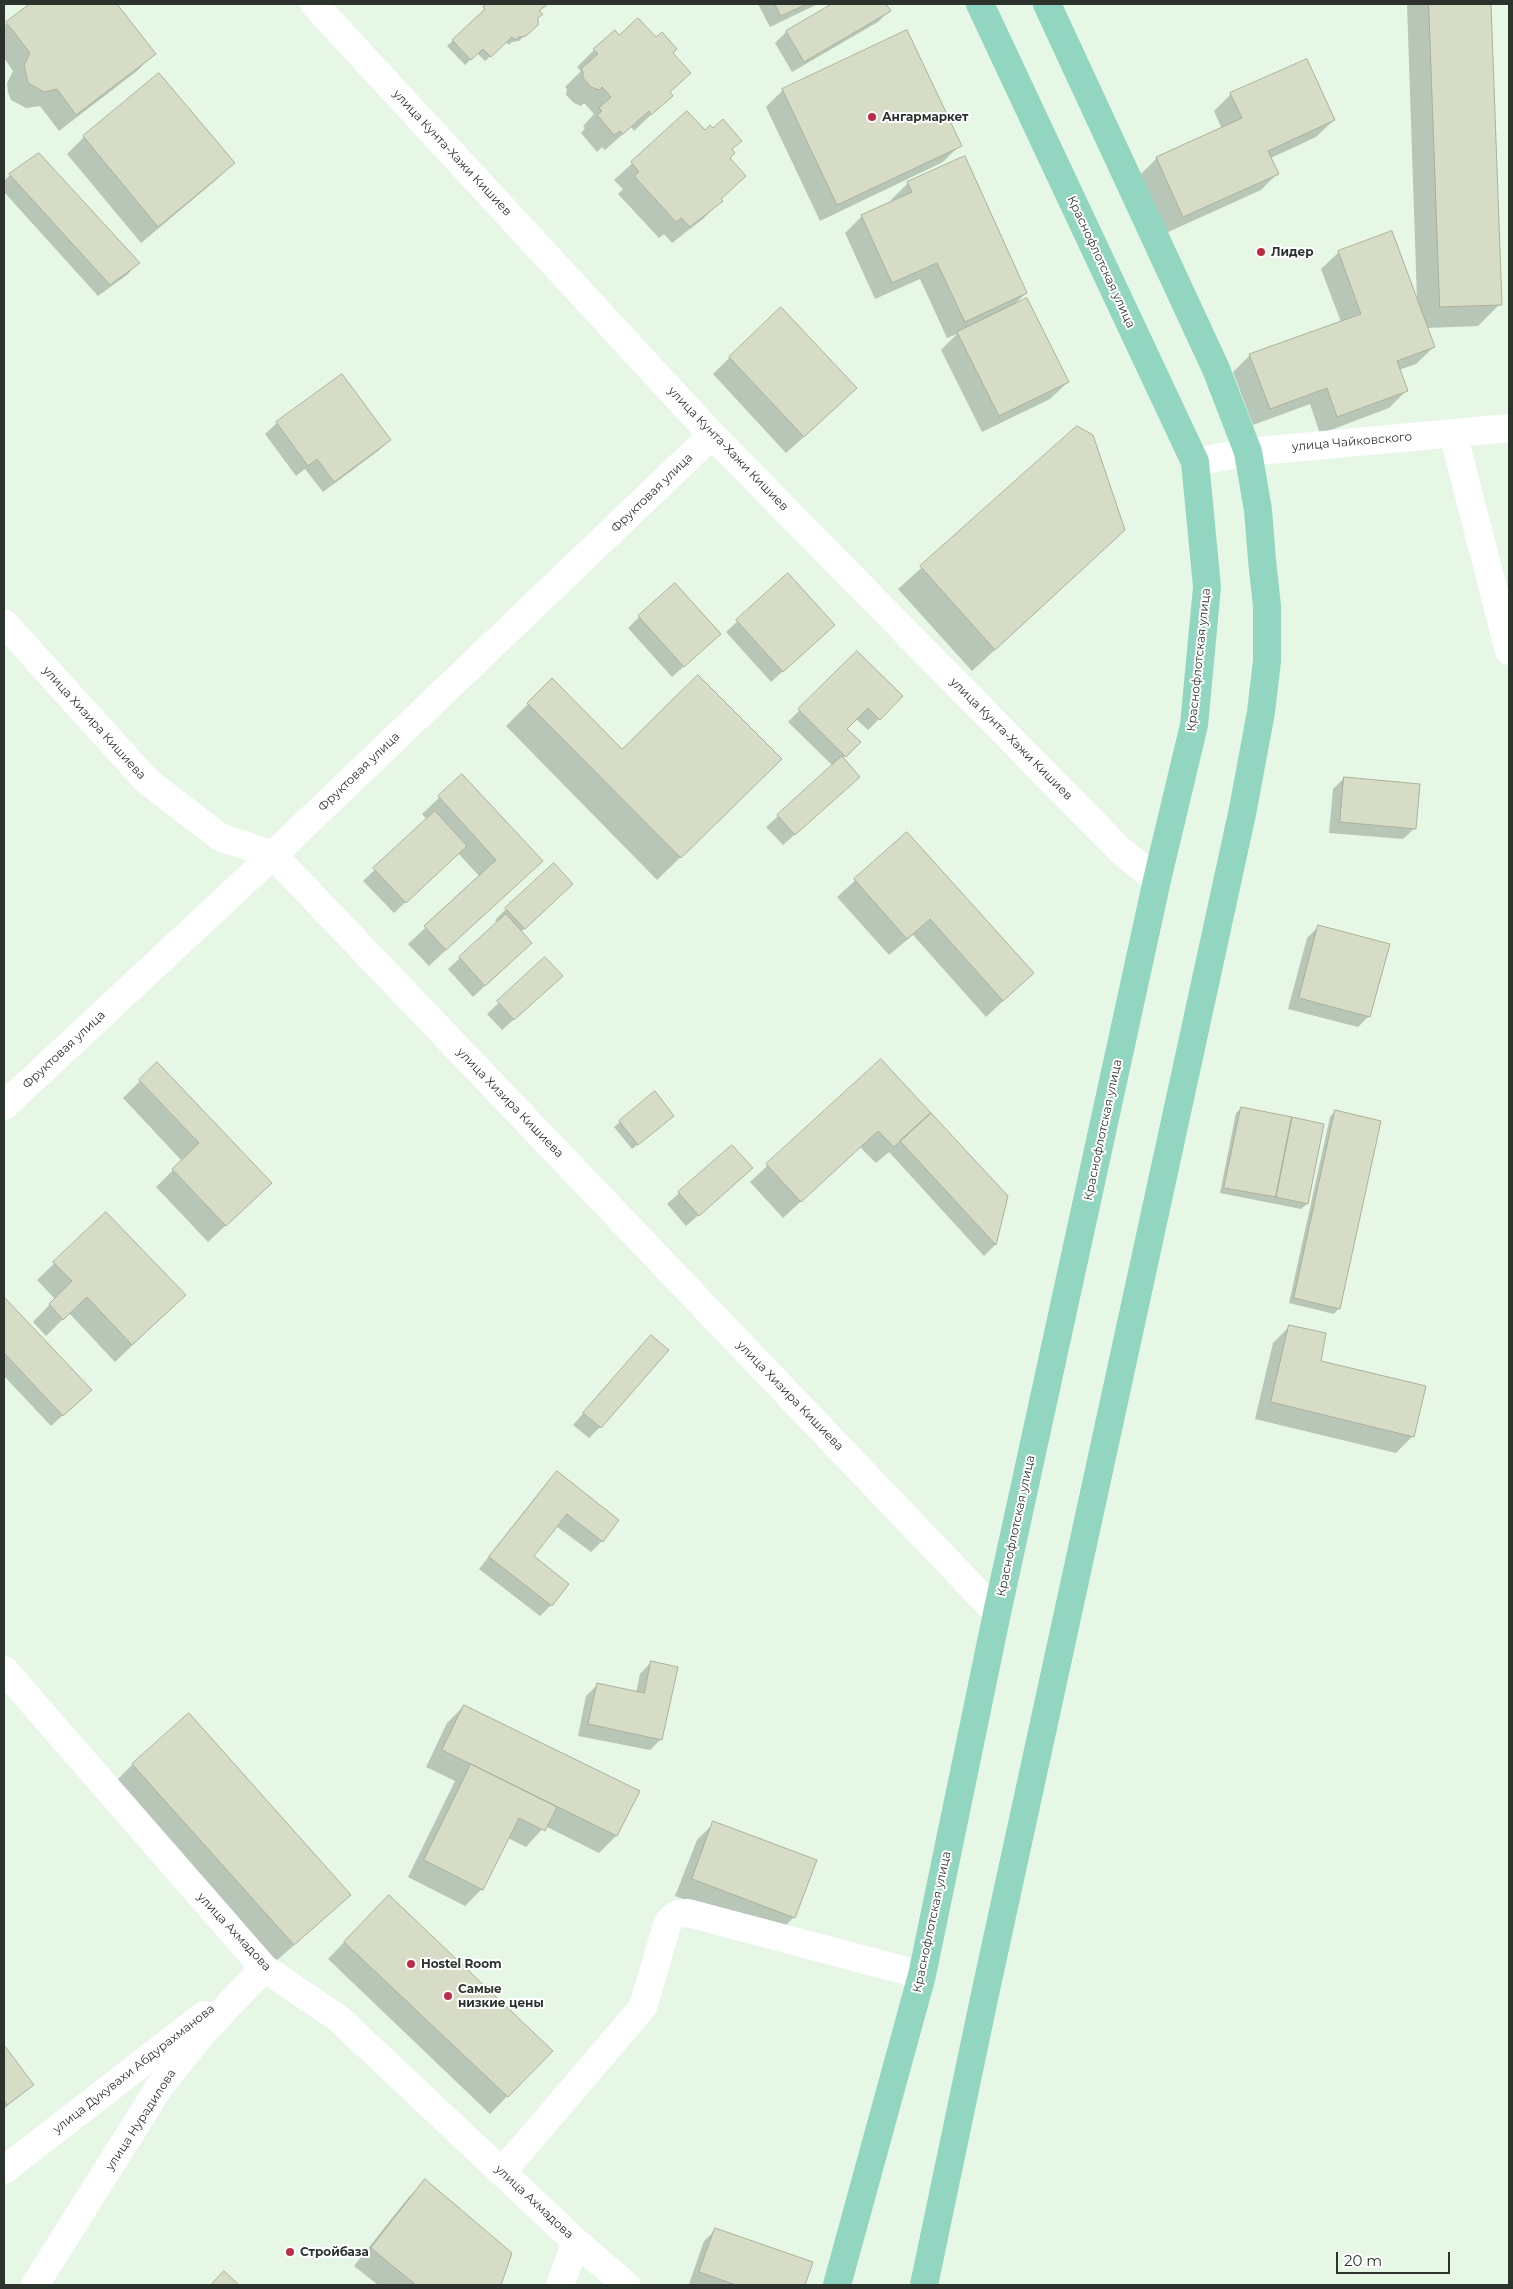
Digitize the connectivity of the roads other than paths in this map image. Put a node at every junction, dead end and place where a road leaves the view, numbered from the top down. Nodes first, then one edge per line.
1 (314, 4) edge
2 (980, 4) edge
3 (1046, 4) edge
4 (1509, 428) edge
5 (1452, 433) junction
6 (712, 435) junction
7 (1248, 452) junction
8 (1195, 462) junction
9 (4, 623) edge
10 (1509, 651) edge
11 (273, 854) junction
12 (1157, 880) junction
13 (4, 1106) edge
14 (997, 1613) junction
15 (4, 1670) edge
16 (264, 1968) junction
17 (922, 1975) junction
18 (4, 2170) edge
19 (502, 2172) junction
20 (576, 2242) junction
21 (35, 2285) edge
22 (560, 2285) edge
23 (626, 2285) edge
24 (837, 2285) edge
25 (924, 2285) edge

1 - 6 street, улица Кунта-Хажи Кишиев
2 - 8 main road, Краснофлотская улица
3 - 7 main road
4 - 5 street, улица Чайковского
5 - 7 street, улица Чайковского
5 - 10 street
6 - 11 street, Фруктовая улица
6 - 12 street, улица Кунта-Хажи Кишиев
7 - 8 street, улица Чайковского
7 - 25 main road
8 - 12 main road, Краснофлотская улица
9 - 11 street, улица Хизира Кишиева
11 - 13 street, Фруктовая улица
11 - 14 street, улица Хизира Кишиева
12 - 14 main road, Краснофлотская улица
14 - 17 main road, Краснофлотская улица
15 - 16 street, улица Ахмадова
16 - 18 street, улица Дукувахи Абдурахманова
16 - 19 street, улица Ахмадова
16 - 21 street, улица Нурадилова
17 - 19 street
17 - 24 main road, Краснофлотская улица
19 - 20 street, улица Ахмадова
20 - 22 street
20 - 23 street, улица Ахмадова

